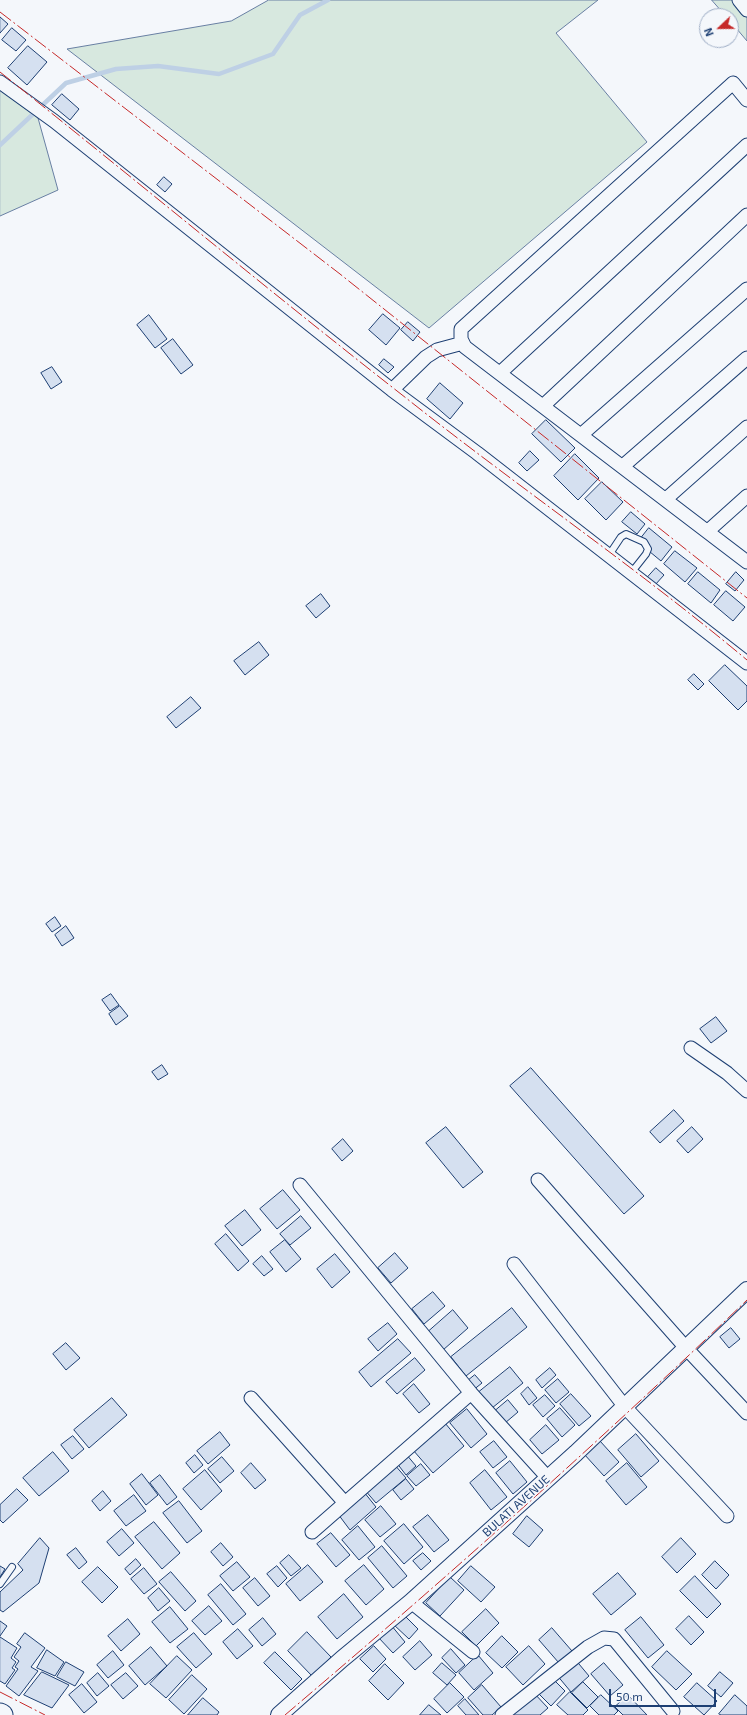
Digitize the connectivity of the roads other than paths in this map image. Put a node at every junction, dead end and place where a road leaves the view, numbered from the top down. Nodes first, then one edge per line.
1 (739, 0) edge
2 (747, 10) edge
3 (0, 82) edge
4 (747, 100) edge
5 (747, 145) edge
6 (747, 215) edge
7 (747, 289) edge
8 (463, 343) junction
9 (747, 358) edge
10 (500, 373) junction
11 (392, 390) junction
12 (543, 406) junction
13 (747, 427) edge
14 (581, 435) junction
15 (623, 466) junction
16 (747, 496) edge
17 (666, 499) junction
18 (708, 531) junction
19 (609, 556) junction
20 (746, 568) edge
21 (631, 573) junction
22 (747, 662) edge
23 (691, 1048) dead end
24 (747, 1091) edge
25 (538, 1180) dead end
26 (300, 1185) dead end
27 (514, 1264) dead end
28 (747, 1290) edge
29 (686, 1348) junction
30 (471, 1393) junction
31 (251, 1398) dead end
32 (625, 1407) junction
33 (747, 1413) edge
34 (548, 1478) junction
35 (345, 1503) junction
36 (728, 1516) dead end
37 (312, 1532) dead end
38 (12, 1567) dead end
39 (0, 1584) edge
40 (410, 1602) junction
41 (473, 1652) dead end
42 (674, 1711) dead end
43 (278, 1715) edge
44 (502, 1715) edge

1 - 2 street
3 - 11 street
4 - 8 street
5 - 10 street
6 - 12 street
7 - 14 street
8 - 10 street
8 - 11 street
9 - 15 street
10 - 12 street
11 - 19 street
12 - 14 street
13 - 17 street
14 - 15 street
15 - 17 street
16 - 18 street
17 - 18 street
18 - 20 street
19 - 21 street
19 - 21 lane
21 - 22 street
23 - 24 street
25 - 29 street
26 - 30 street
27 - 32 street
28 - 29 street, BULATI AVENUE
29 - 32 street, BULATI AVENUE
29 - 33 street
30 - 34 street
30 - 35 street
31 - 35 street
32 - 34 street, BULATI AVENUE
32 - 36 street
34 - 40 street, BULATI AVENUE
35 - 37 street
38 - 39 lane
40 - 41 street
40 - 43 street, BULATI AVENUE
42 - 44 street

